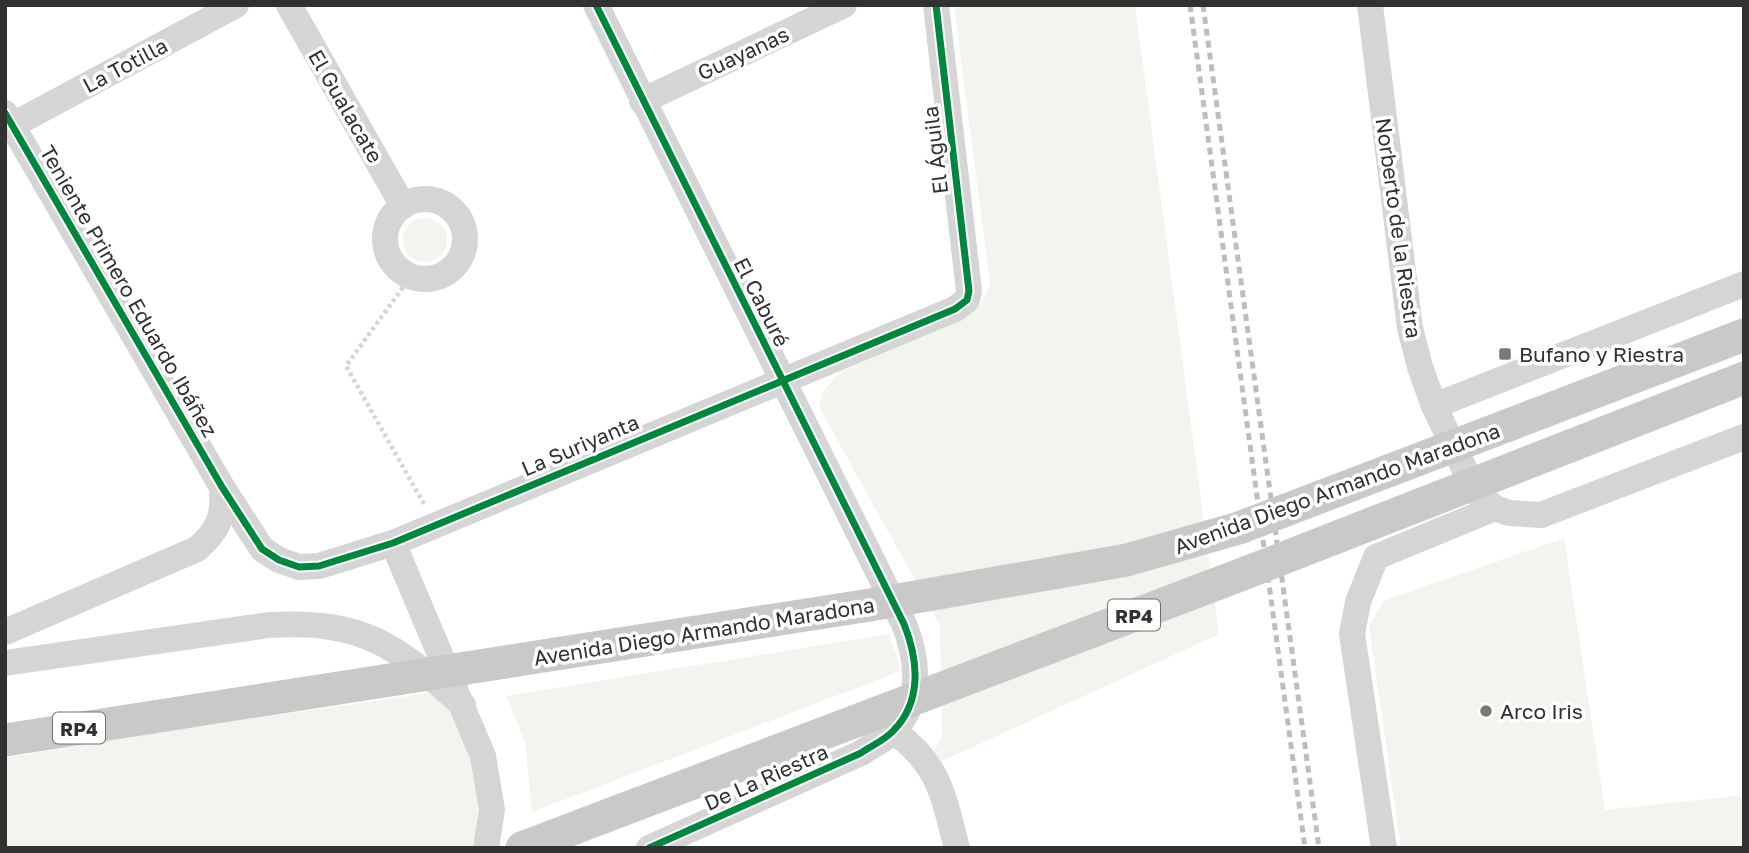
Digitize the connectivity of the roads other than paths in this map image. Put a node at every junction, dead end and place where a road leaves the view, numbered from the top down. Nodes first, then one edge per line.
1 (236, 5) edge
2 (289, 5) edge
3 (596, 5) edge
4 (844, 5) edge
5 (936, 5) edge
6 (1370, 5) edge
7 (642, 100) junction
8 (9, 119) edge
9 (403, 206) junction
10 (1744, 284) edge
11 (970, 291) joint
12 (1744, 335) edge
13 (1744, 378) edge
14 (781, 380) junction
15 (1434, 406) junction
16 (1744, 437) edge
17 (222, 487) junction
18 (1494, 508) junction
19 (393, 543) junction
20 (6, 630) edge
21 (5, 663) edge
22 (463, 705) junction
23 (893, 731) junction
24 (5, 740) edge
25 (486, 848) edge
26 (522, 848) edge
27 (649, 848) edge
28 (957, 848) edge
29 (1384, 848) edge

1 - 8 street, La Totilla
2 - 9 street, El Gualacate
3 - 7 street, El Caburé
4 - 7 street, Guayanas
5 - 11 street, El Águila
6 - 15 street, Norberto de la Riestra
7 - 14 street, El Caburé
8 - 17 street, Teniente Primero Eduardo Ibáñez
9 - 9 street
10 - 15 street
11 - 14 street, La Suriyanta
12 - 24 main road, Avenida Diego Armando Maradona / RP4, bridge
13 - 26 main road, Avenida Diego Armando Maradona / RP4, bridge
14 - 19 street, La Suriyanta
14 - 23 street, El Caburé
15 - 18 street, Norberto de la Riestra
16 - 18 street
17 - 19 street, La Suriyanta
17 - 20 street
18 - 29 street
19 - 22 street
21 - 22 street
22 - 25 street
23 - 27 street, De La Riestra
23 - 28 street

